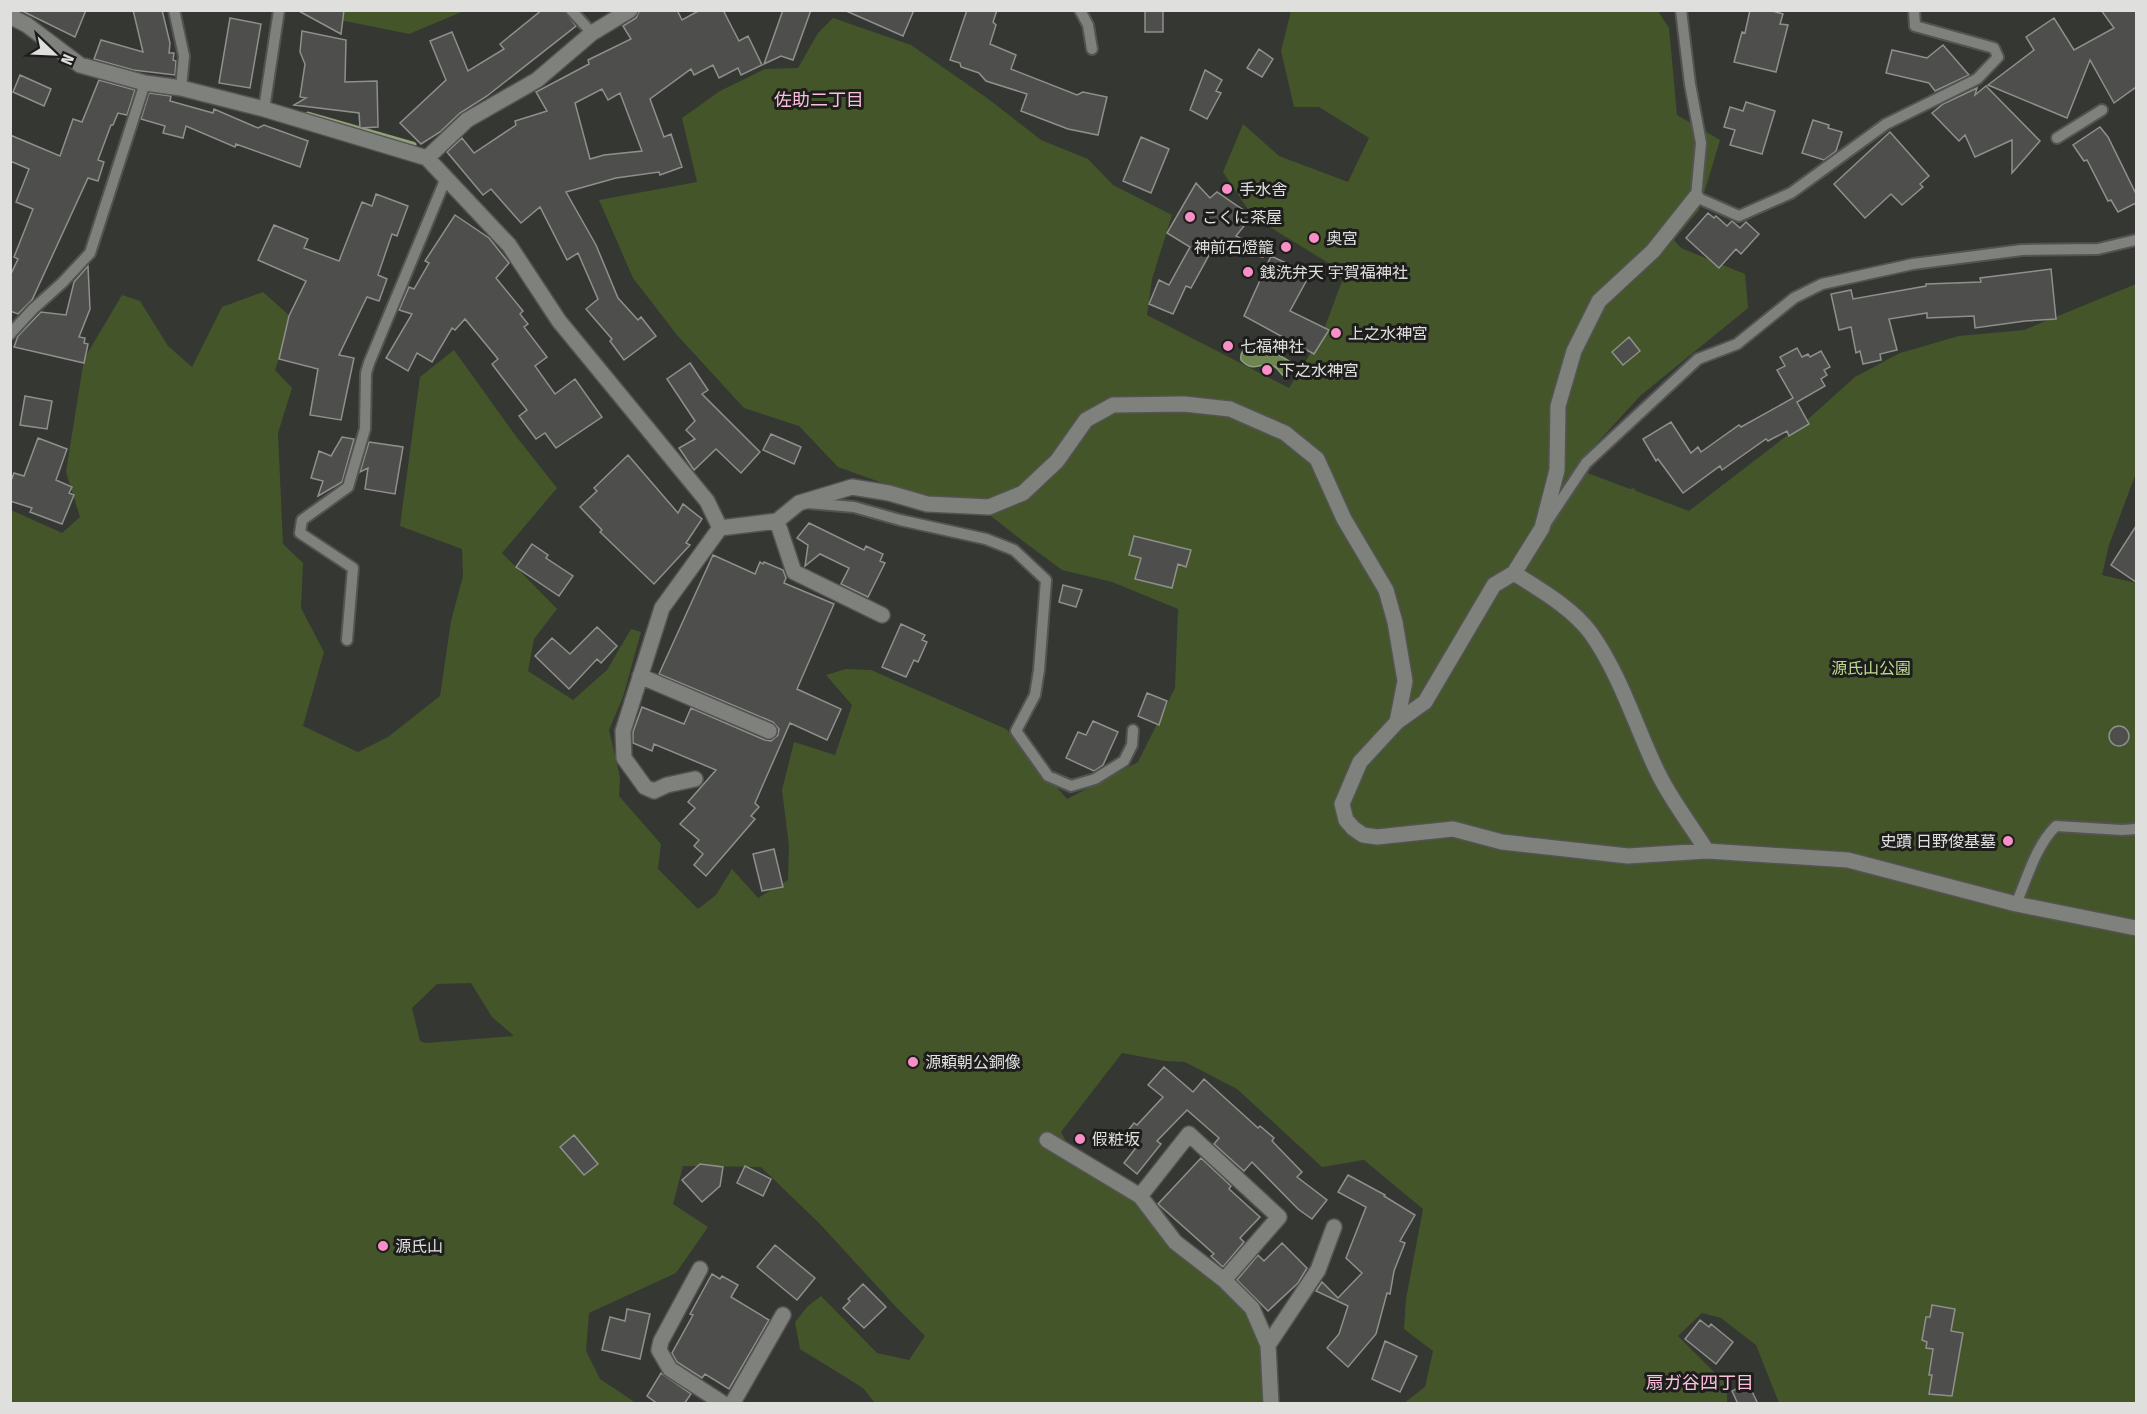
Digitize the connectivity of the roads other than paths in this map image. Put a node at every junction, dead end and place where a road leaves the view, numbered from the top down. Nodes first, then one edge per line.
1 (174, 10) edge
2 (279, 10) edge
3 (572, 10) edge
4 (630, 10) edge
5 (1080, 10) edge
6 (1681, 10) edge
7 (1914, 10) edge
8 (10, 16) edge
9 (592, 33) junction
10 (1092, 50) dead end
11 (145, 83) junction
12 (181, 88) junction
13 (264, 109) junction
14 (2102, 110) dead end
15 (2057, 138) dead end
16 (427, 158) junction
17 (446, 178) junction
18 (1696, 197) junction
19 (2136, 240) edge
20 (10, 334) edge
21 (799, 503) junction
22 (777, 521) junction
23 (720, 528) junction
24 (1542, 528) junction
25 (1514, 573) junction
26 (882, 615) dead end
27 (347, 640) dead end
28 (640, 676) junction
29 (1397, 722) junction
30 (1133, 730) dead end
31 (769, 731) dead end
32 (695, 779) dead end
33 (2136, 829) edge
34 (1707, 851) junction
35 (2016, 904) junction
36 (2136, 928) edge
37 (1047, 1140) dead end
38 (1140, 1196) junction
39 (1334, 1227) dead end
40 (700, 1269) dead end
41 (1224, 1280) junction
42 (783, 1315) dead end
43 (1269, 1345) junction
44 (724, 1404) edge
45 (732, 1404) edge
46 (1271, 1404) edge

1 - 12 lane
2 - 13 lane
3 - 9 lane
4 - 9 street
5 - 10 lane
6 - 18 lane
7 - 18 lane
8 - 11 street
9 - 16 street
11 - 12 street
11 - 20 lane
12 - 13 street
13 - 16 street
14 - 15 lane
16 - 17 street
17 - 23 street
17 - 27 lane
18 - 24 street
19 - 24 lane
21 - 22 street
21 - 29 street
21 - 30 lane
22 - 23 street
22 - 26 street
23 - 28 street
24 - 25 street
25 - 29 street
25 - 34 street
28 - 31 street
28 - 32 street
29 - 34 street
33 - 35 lane
34 - 35 street
35 - 36 street
37 - 38 street
38 - 41 street
38 - 41 street
39 - 43 street
40 - 44 street
41 - 43 street
42 - 45 street
43 - 46 street

